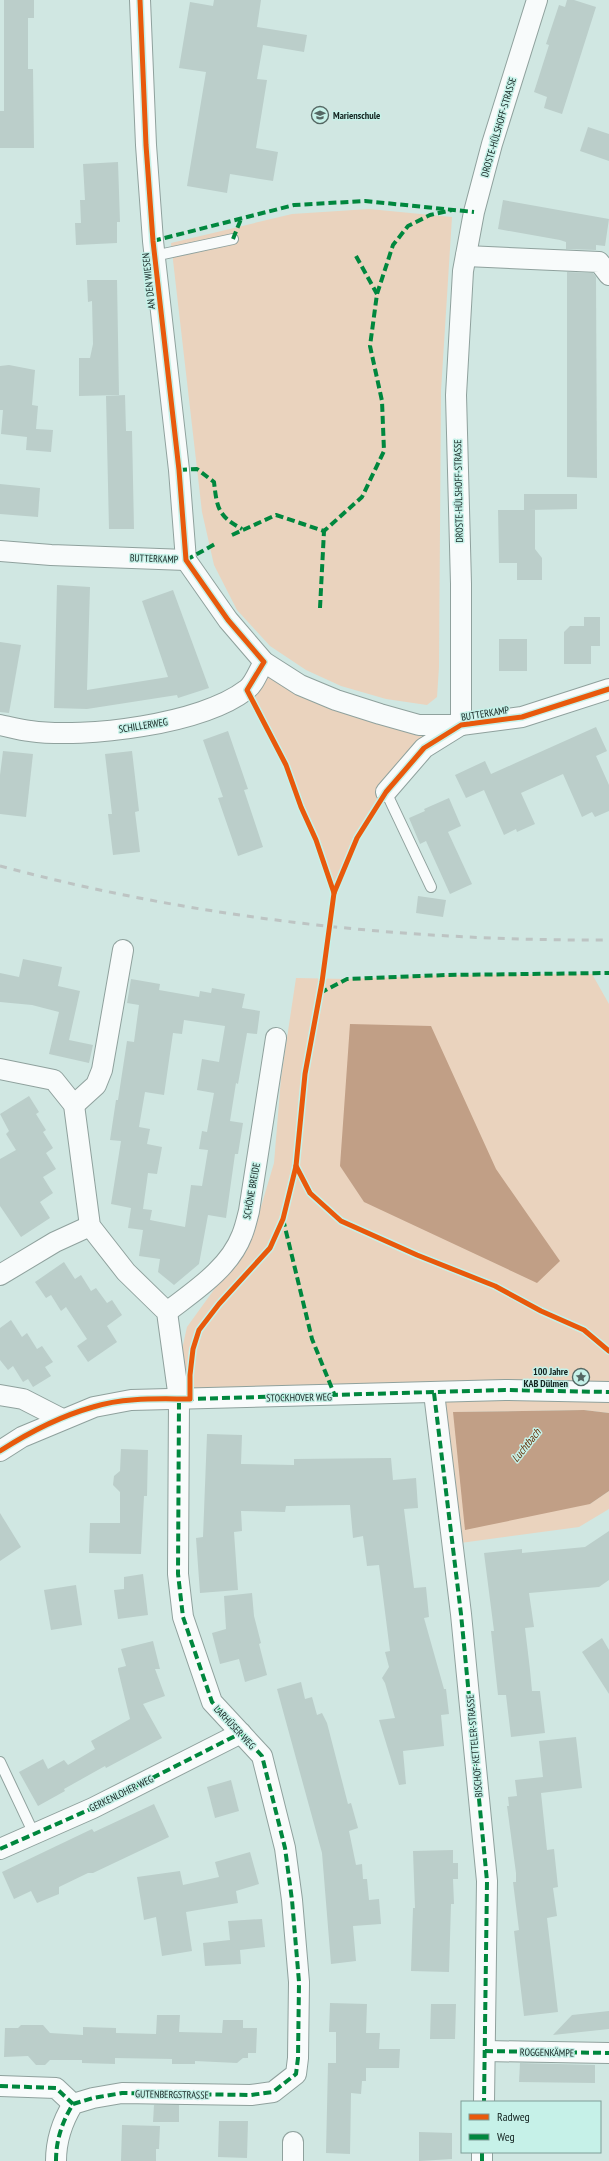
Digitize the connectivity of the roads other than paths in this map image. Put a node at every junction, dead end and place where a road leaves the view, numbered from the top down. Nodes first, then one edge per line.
1 (140, 0) edge
2 (537, 0) edge
3 (233, 239) dead end
4 (154, 256) junction
5 (466, 256) junction
6 (609, 275) edge
7 (0, 551) edge
8 (186, 560) junction
9 (264, 662) junction
10 (609, 689) edge
11 (0, 725) edge
12 (461, 725) junction
13 (386, 792) joint
14 (431, 887) dead end
15 (124, 950) dead end
16 (276, 1038) dead end
17 (0, 1069) edge
18 (74, 1105) junction
19 (90, 1226) junction
20 (0, 1275) edge
21 (167, 1312) junction
22 (609, 1392) edge
23 (434, 1393) junction
24 (0, 1395) edge
25 (179, 1398) junction
26 (62, 1419) junction
27 (0, 1451) edge
28 (241, 1733) junction
29 (0, 1762) edge
30 (34, 1834) junction
31 (0, 1849) edge
32 (485, 2051) junction
33 (609, 2053) edge
34 (0, 2086) edge
35 (273, 2092) joint
36 (484, 2101) edge
37 (73, 2104) junction
38 (56, 2161) edge

1 - 4 street, AN DEN WIESEN
2 - 5 street, DROSTE-HÜLSHOFF-STRASSE
3 - 4 lane
4 - 8 street, AN DEN WIESEN
5 - 6 street
5 - 12 street, DROSTE-HÜLSHOFF-STRASSE
7 - 8 street, BUTTERKAMP
8 - 9 street, BUTTERKAMP
9 - 11 street, SCHILLERWEG
9 - 12 street, BUTTERKAMP
10 - 12 street, BUTTERKAMP
12 - 13 street, BUTTERKAMP
13 - 14 lane
15 - 18 street
16 - 21 street, SCHÖNE BREIDE
17 - 18 street
18 - 19 street
19 - 20 street
19 - 21 street
21 - 25 street
22 - 23 street, STOCKHOVER WEG
23 - 25 street, STOCKHOVER WEG
23 - 32 street, BISCHOF-KETTELER-STRASSE
24 - 26 street
25 - 26 street, STOCKHOVER WEG
25 - 28 street, LARHÜSER WEG
26 - 27 street, STOCKHOVER WEG
28 - 30 street, GERKENLOHER WEG
28 - 35 street, LARHÜSER WEG
29 - 30 lane
30 - 31 street, GERKENLOHER WEG
32 - 33 street, ROGGENKÄMPE
32 - 36 street, BISCHOF-KETTELER-STRASSE
34 - 37 street
35 - 37 street, GUTENBERGSTRASSE
37 - 38 street

